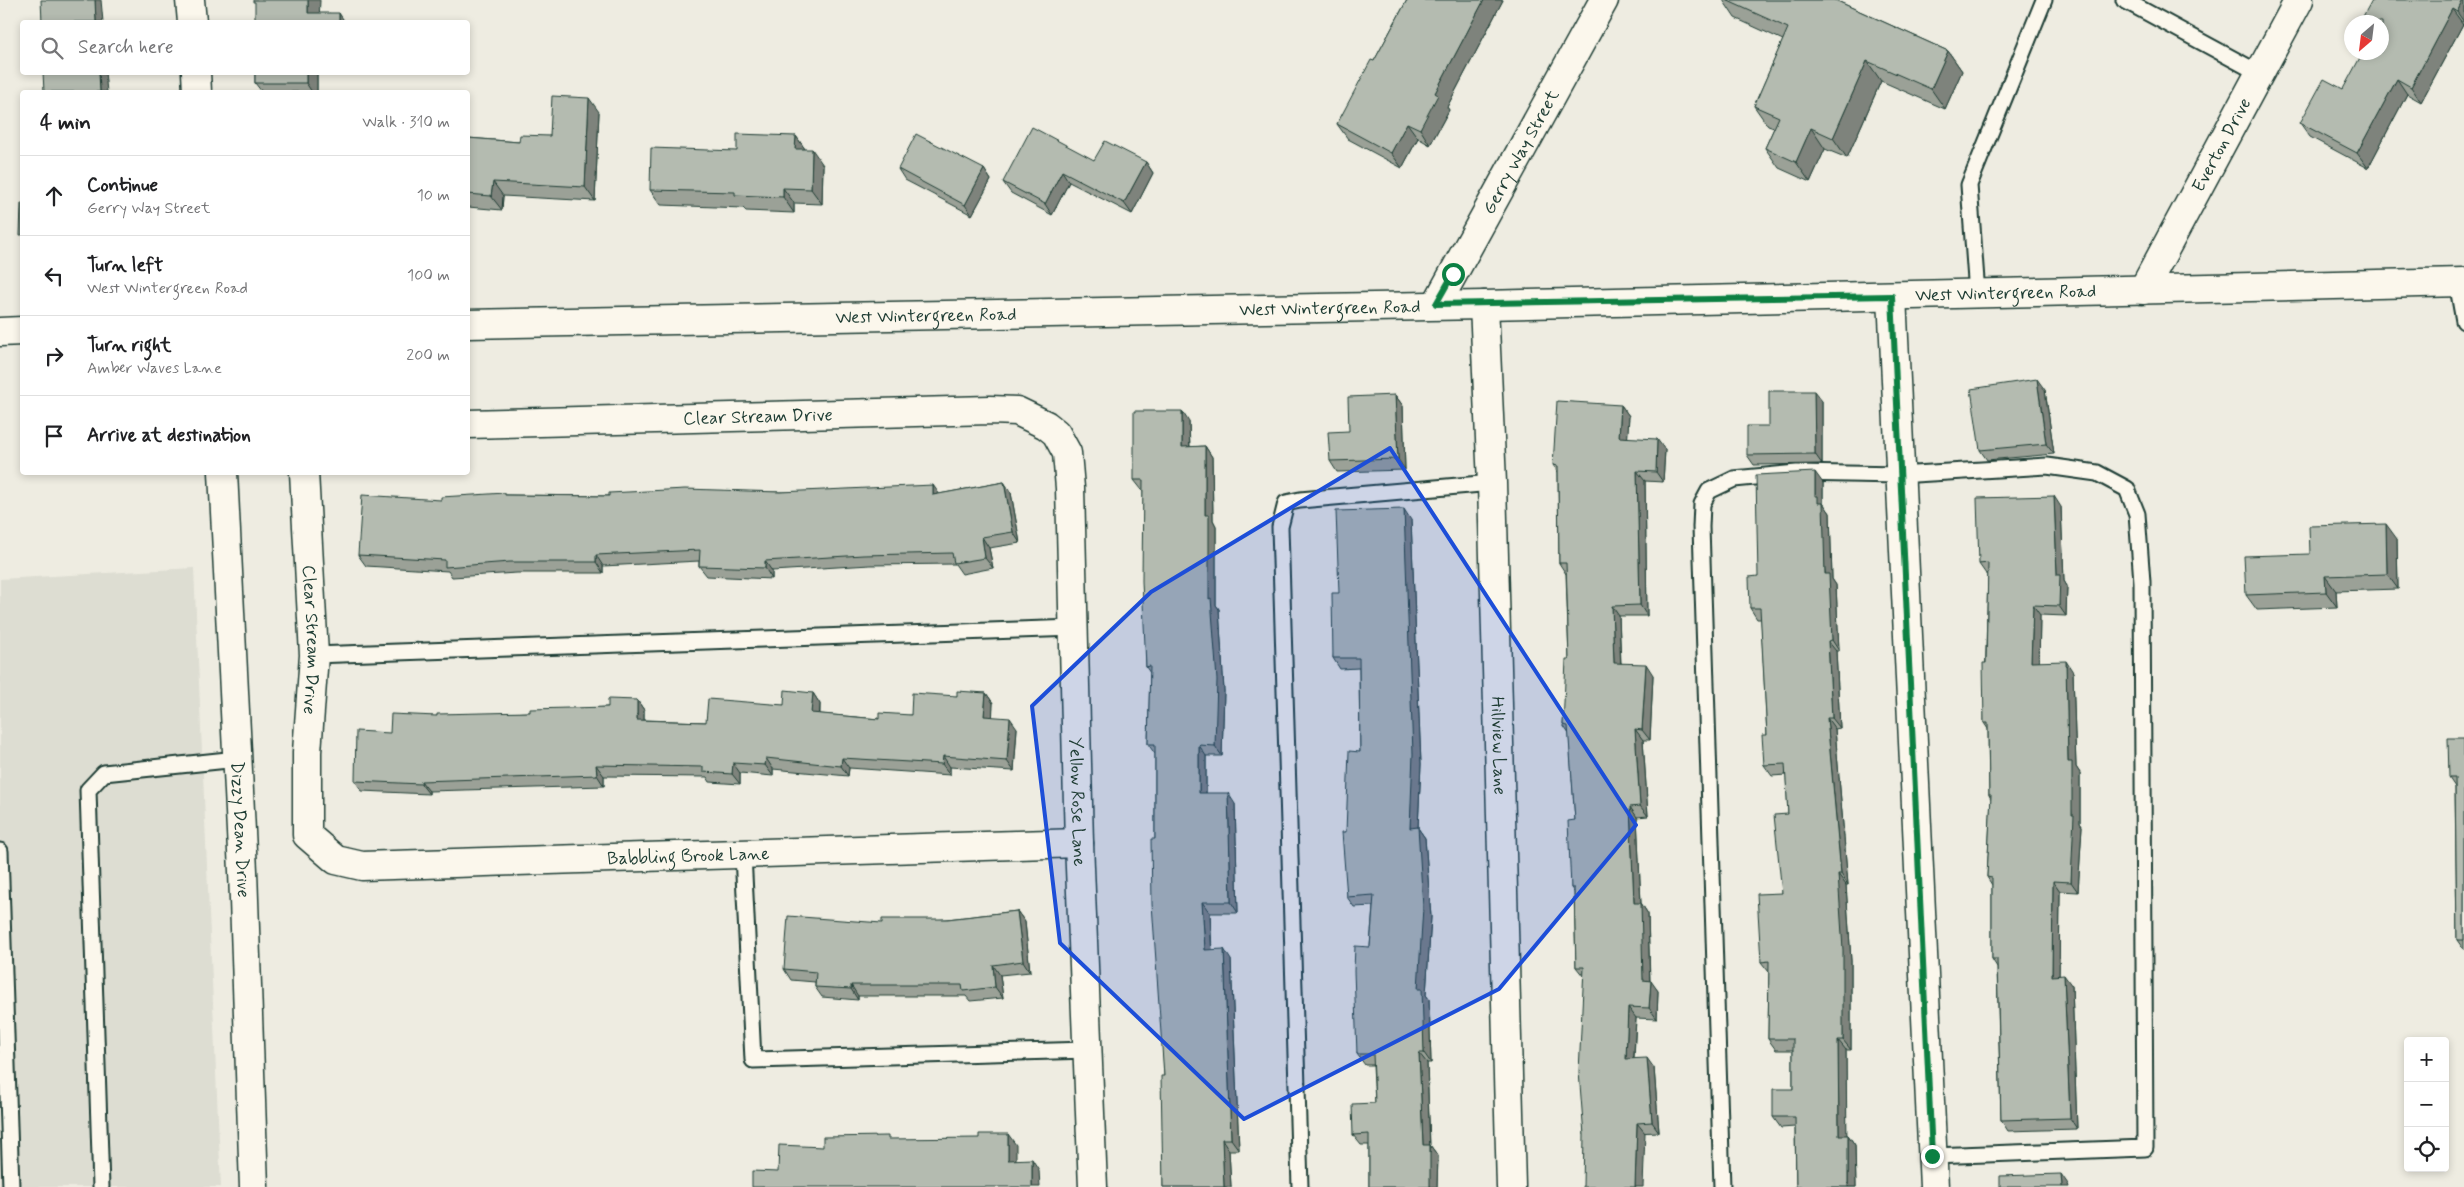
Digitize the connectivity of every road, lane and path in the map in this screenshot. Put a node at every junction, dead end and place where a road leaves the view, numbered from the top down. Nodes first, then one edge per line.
1 (190, 0) edge
2 (1604, 0) edge
3 (2044, 0) edge
4 (2124, 0) edge
5 (2299, 0) edge
6 (192, 20) edge
7 (2259, 73) junction
8 (196, 75) edge
9 (197, 90) edge
10 (2460, 282) edge
11 (2143, 290) junction
12 (1977, 294) junction
13 (1892, 296) junction
14 (1436, 304) junction
15 (1484, 305) junction
16 (2464, 321) edge
17 (470, 324) edge
18 (20, 331) edge
19 (0, 332) edge
20 (470, 424) edge
21 (1046, 424) joint
22 (223, 475) edge
23 (304, 475) edge
24 (1898, 475) junction
25 (1492, 483) junction
26 (1075, 628) junction
27 (314, 654) junction
28 (237, 759) junction
29 (307, 836) joint
30 (1078, 843) junction
31 (0, 851) edge
32 (743, 854) junction
33 (1088, 1050) junction
34 (1932, 1156) junction
35 (11, 1187) edge
36 (101, 1187) edge
37 (254, 1187) edge
38 (1093, 1187) edge
39 (1300, 1187) edge
40 (1511, 1187) edge
41 (1722, 1187) edge
42 (1934, 1187) edge

1 - 6 street
2 - 14 street, Gerry Way Street
3 - 12 lane
4 - 7 lane
5 - 7 street, Everton Drive
7 - 11 street, Everton Drive
8 - 9 street
10 - 11 street, West Wintergreen Road
10 - 16 lane
11 - 12 street, West Wintergreen Road
12 - 13 street, West Wintergreen Road
13 - 15 street, West Wintergreen Road
13 - 24 street
14 - 15 street, West Wintergreen Road
14 - 17 street, West Wintergreen Road
15 - 25 street, Hillview Lane
18 - 19 street
20 - 21 street, Clear Stream Drive
21 - 26 street, Yellow Rose Lane
22 - 28 street, Dizzy Dean Drive
23 - 27 street, Clear Stream Drive
24 - 34 street
24 - 34 lane
24 - 41 lane
25 - 39 lane
25 - 40 street, Hillview Lane
26 - 27 lane
26 - 30 street, Yellow Rose Lane
27 - 29 street, Clear Stream Drive
28 - 36 lane
28 - 37 street, Dizzy Dean Drive
29 - 32 street, Babbling Brook Lane
30 - 32 street, Babbling Brook Lane
30 - 33 street, Yellow Rose Lane
31 - 35 lane
32 - 33 lane
33 - 38 street, Yellow Rose Lane
34 - 42 street

